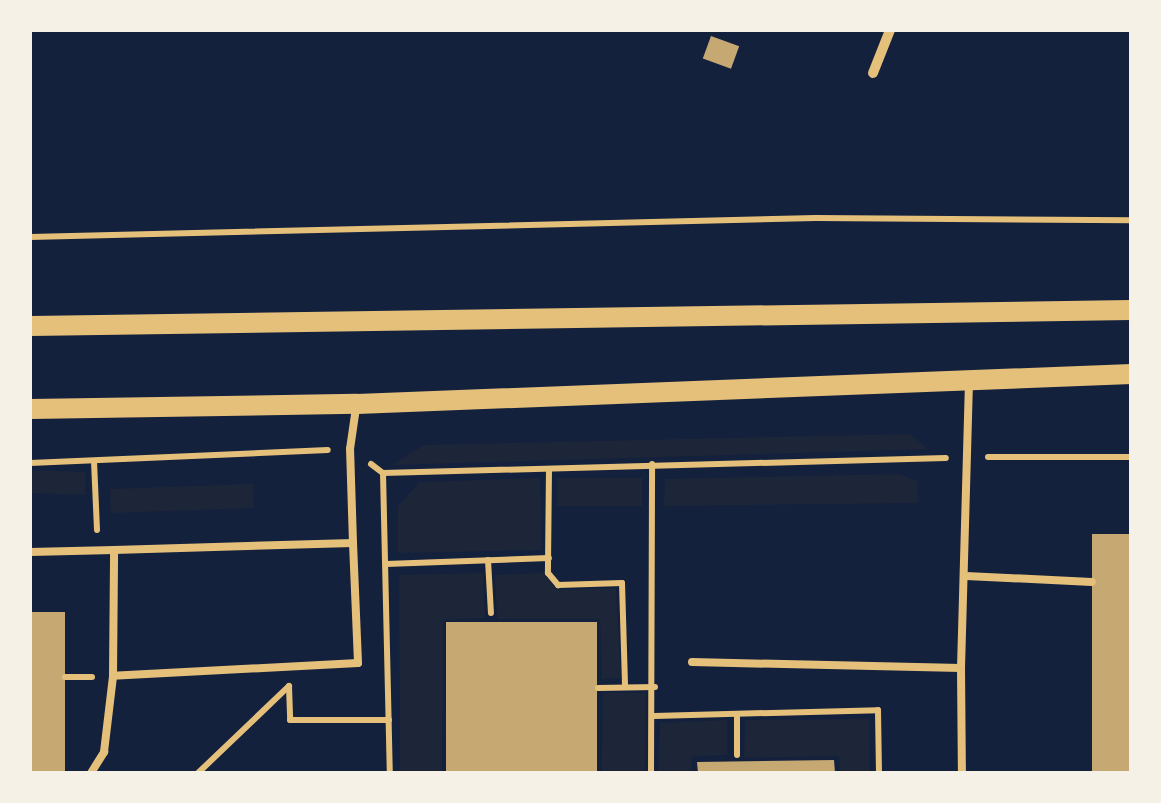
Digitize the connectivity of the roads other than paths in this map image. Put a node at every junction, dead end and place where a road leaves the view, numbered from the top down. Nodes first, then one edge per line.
1 (890, 30) edge
2 (873, 73) dead end
3 (1131, 310) edge
4 (30, 326) edge
5 (1131, 374) edge
6 (969, 376) junction
7 (357, 404) junction
8 (30, 408) edge
9 (353, 543) junction
10 (114, 550) junction
11 (30, 552) edge
12 (966, 576) junction
13 (1092, 582) dead end
14 (692, 662) dead end
15 (961, 668) junction
16 (113, 676) junction
17 (91, 773) edge
18 (962, 773) edge

1 - 2 street
3 - 4 main road
5 - 6 main road
6 - 7 main road
6 - 12 lane
7 - 8 main road
7 - 9 lane
9 - 10 lane
9 - 16 lane
10 - 11 lane
10 - 16 lane
12 - 13 lane
12 - 15 lane
14 - 15 lane
15 - 18 lane
16 - 17 lane

